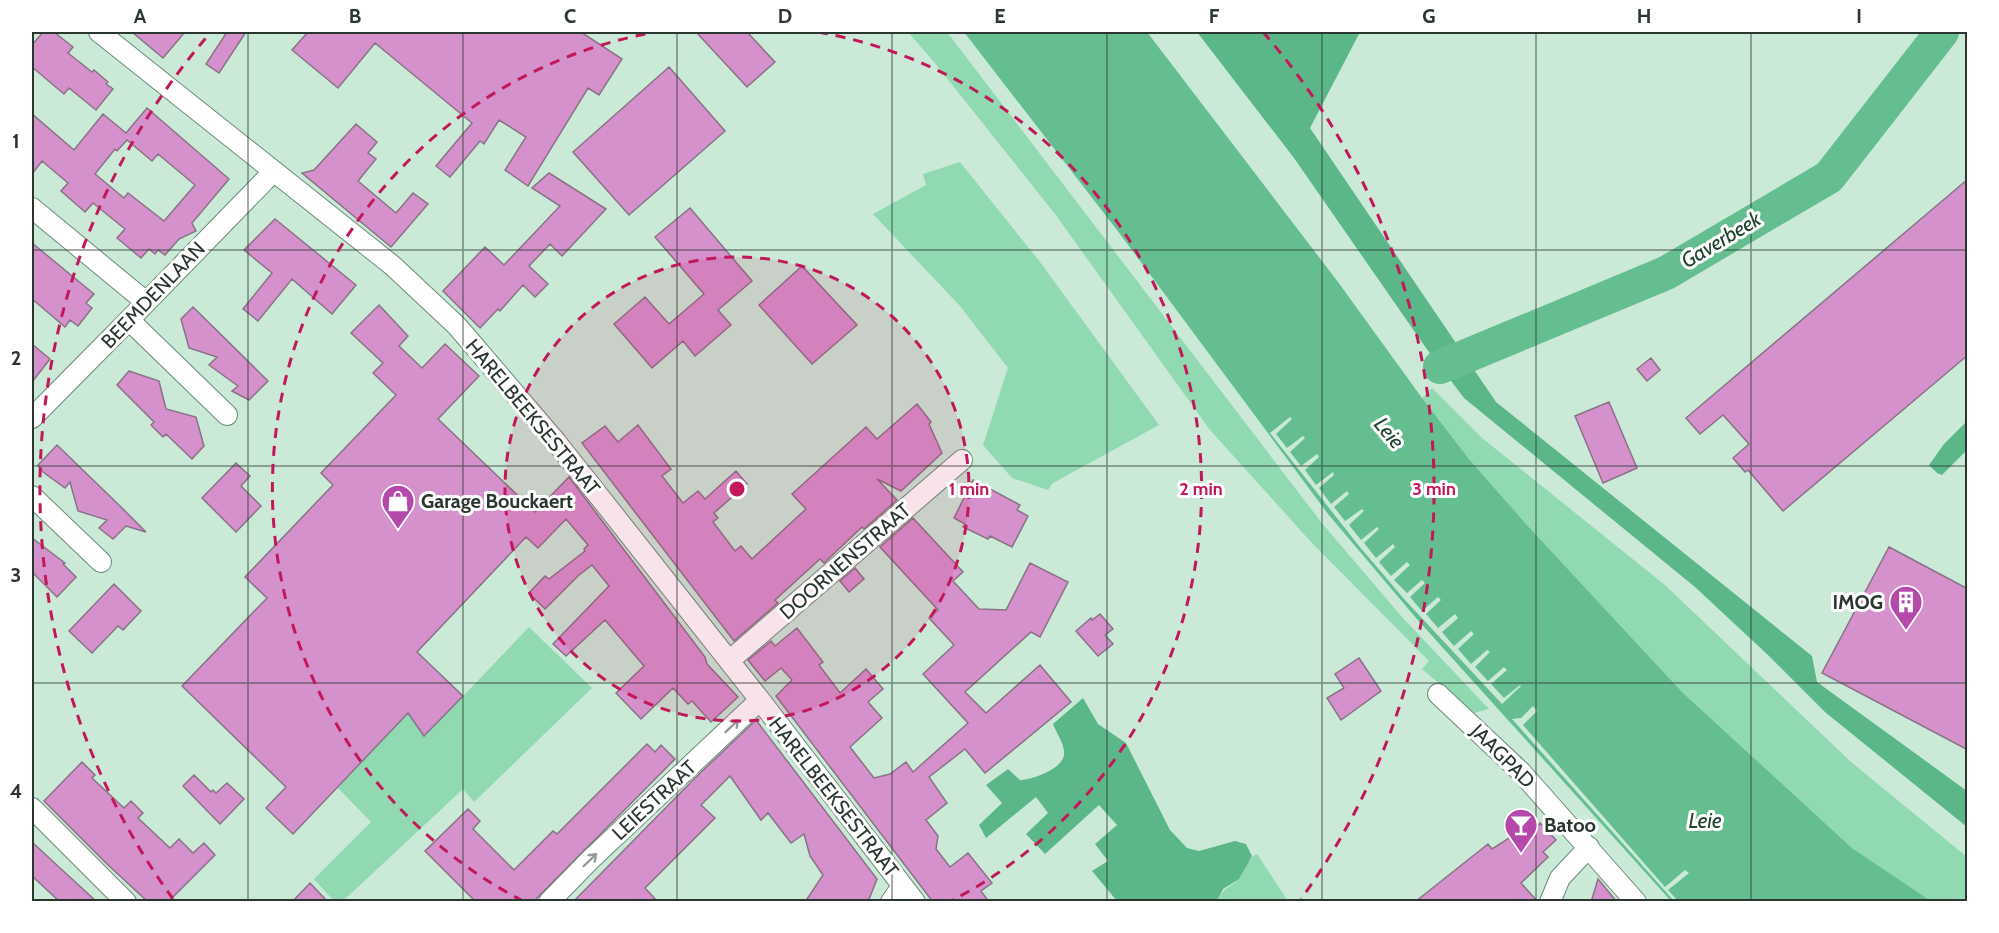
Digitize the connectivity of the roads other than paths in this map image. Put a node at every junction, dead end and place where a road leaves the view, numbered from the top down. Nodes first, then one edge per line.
1 (99, 32) edge
2 (273, 171) junction
3 (32, 208) edge
4 (146, 302) junction
5 (129, 320) junction
6 (227, 416) dead end
7 (32, 418) edge
8 (962, 460) dead end
9 (32, 496) edge
10 (101, 562) dead end
11 (729, 661) junction
12 (1438, 694) dead end
13 (760, 700) junction
14 (32, 808) edge
15 (1589, 847) junction
16 (903, 896) edge
17 (126, 902) edge
18 (549, 902) edge
19 (1551, 902) edge
20 (1636, 902) edge

1 - 2 street, HARELBEEKSESTRAAT
2 - 4 street, BEEMDENLAAN
2 - 11 street, HARELBEEKSESTRAAT
3 - 4 street
4 - 5 street, BEEMDENLAAN
5 - 6 street
5 - 7 street, BEEMDENLAAN
8 - 11 street, DOORNENSTRAAT
9 - 10 street
11 - 13 street, HARELBEEKSESTRAAT
12 - 15 street, JAAGPAD
13 - 16 street, HARELBEEKSESTRAAT
18 -> 13 street, LEIESTRAAT
14 - 17 street
15 - 19 street
15 - 20 street, JAAGPAD

